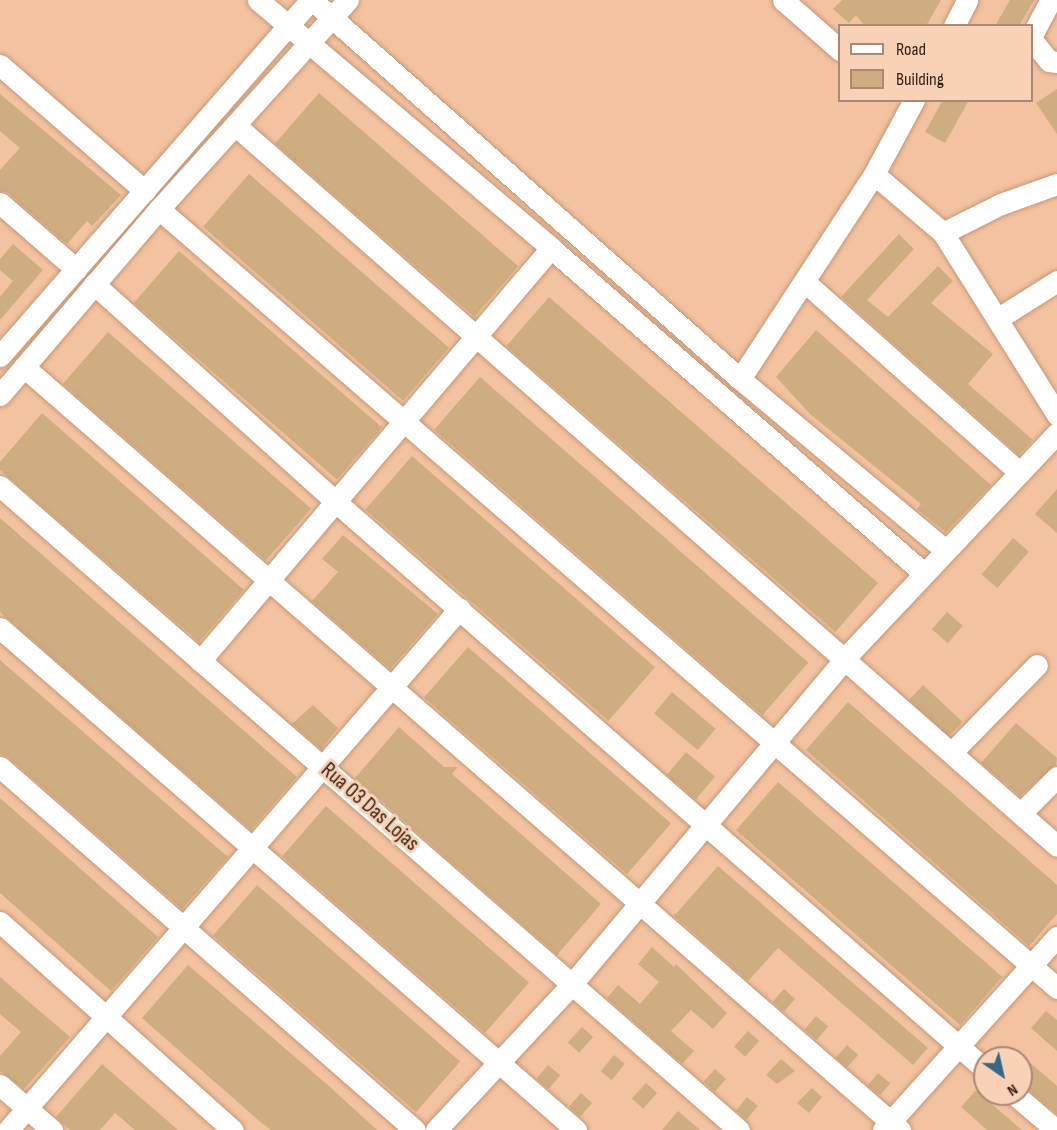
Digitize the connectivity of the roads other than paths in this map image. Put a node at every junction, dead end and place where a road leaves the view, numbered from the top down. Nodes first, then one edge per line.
1 (258, 0) edge
2 (311, 0) edge
3 (348, 0) edge
4 (966, 0) edge
5 (1051, 0) edge
6 (785, 1) edge
7 (334, 17) junction
8 (955, 24) edge
9 (288, 26) junction
10 (1033, 33) edge
11 (1033, 41) edge
12 (309, 44) junction
13 (838, 48) edge
14 (1057, 62) edge
15 (0, 64) edge
16 (906, 104) edge
17 (235, 125) junction
18 (874, 174) junction
19 (1057, 184) edge
20 (145, 191) junction
21 (0, 203) edge
22 (159, 209) junction
23 (943, 232) junction
24 (551, 248) junction
25 (76, 269) junction
26 (1057, 282) edge
27 (806, 283) junction
28 (94, 284) junction
29 (997, 319) junction
30 (477, 336) junction
31 (2, 351) edge
32 (24, 367) junction
33 (740, 379) junction
34 (0, 395) edge
35 (1057, 415) edge
36 (404, 423) junction
37 (1057, 433) edge
38 (1019, 472) junction
39 (0, 486) edge
40 (337, 503) junction
41 (945, 550) junction
42 (923, 573) junction
43 (269, 581) junction
44 (460, 608) junction
45 (0, 628) edge
46 (846, 657) junction
47 (200, 661) junction
48 (1037, 665) dead end
49 (391, 689) junction
50 (772, 744) junction
51 (953, 751) junction
52 (324, 766) junction
53 (0, 767) edge
54 (1057, 777) edge
55 (1021, 813) junction
56 (705, 823) junction
57 (1057, 846) edge
58 (252, 849) junction
59 (640, 901) junction
60 (0, 922) edge
61 (183, 928) junction
62 (1057, 937) edge
63 (1032, 967) junction
64 (572, 984) junction
65 (1057, 988) edge
66 (106, 1017) junction
67 (959, 1047) junction
68 (973, 1059) edge
69 (497, 1062) junction
70 (0, 1085) edge
71 (1028, 1106) edge
72 (27, 1108) junction
73 (891, 1127) edge
74 (8, 1130) edge
75 (52, 1130) edge
76 (233, 1130) edge
77 (415, 1130) edge
78 (436, 1130) edge
79 (576, 1130) edge
80 (739, 1130) edge
81 (1056, 1130) edge

1 - 9 street
2 - 7 street
2 - 9 street
3 - 7 street
4 - 8 street
5 - 10 street
6 - 13 street
7 - 12 street
7 - 33 street
9 - 12 street
9 - 20 street
11 - 14 street
12 - 17 street
12 - 24 street
15 - 20 street
16 - 18 street
17 - 22 street
17 - 30 street
18 - 23 street
18 - 27 street
19 - 23 street
20 - 25 street
21 - 25 street
22 - 28 street
22 - 36 street
23 - 29 street
24 - 30 street
24 - 42 street
25 - 31 street
26 - 29 street
27 - 33 street
27 - 38 street
28 - 32 street
28 - 40 street
29 - 35 street
30 - 36 street
30 - 46 street
32 - 34 street
32 - 43 street
33 - 41 street
36 - 40 street
36 - 50 street
37 - 38 street
38 - 41 street
39 - 47 street, Rua 03 Das Lojas
40 - 43 street
40 - 44 street
41 - 42 street
42 - 46 street
43 - 47 street
43 - 49 street
44 - 49 street
44 - 56 street
45 - 58 street
46 - 50 street
46 - 51 street
47 - 52 street, Rua 03 Das Lojas
48 - 51 street
49 - 52 street
49 - 59 street
50 - 56 street
50 - 63 street
51 - 55 street
52 - 58 street
52 - 64 street, Rua 03 Das Lojas
53 - 61 street
54 - 55 street
55 - 57 street
56 - 59 street
56 - 67 street
58 - 61 street
58 - 69 street
59 - 64 street
59 - 73 street
60 - 66 street
61 - 66 street
61 - 77 street
62 - 63 street
63 - 65 street
63 - 67 street
64 - 69 street
64 - 80 street, Rua 03 Das Lojas
66 - 72 street
66 - 76 street
67 - 68 street
67 - 73 street
69 - 78 street
69 - 79 street
70 - 72 street
71 - 81 street
72 - 74 street
72 - 75 street

